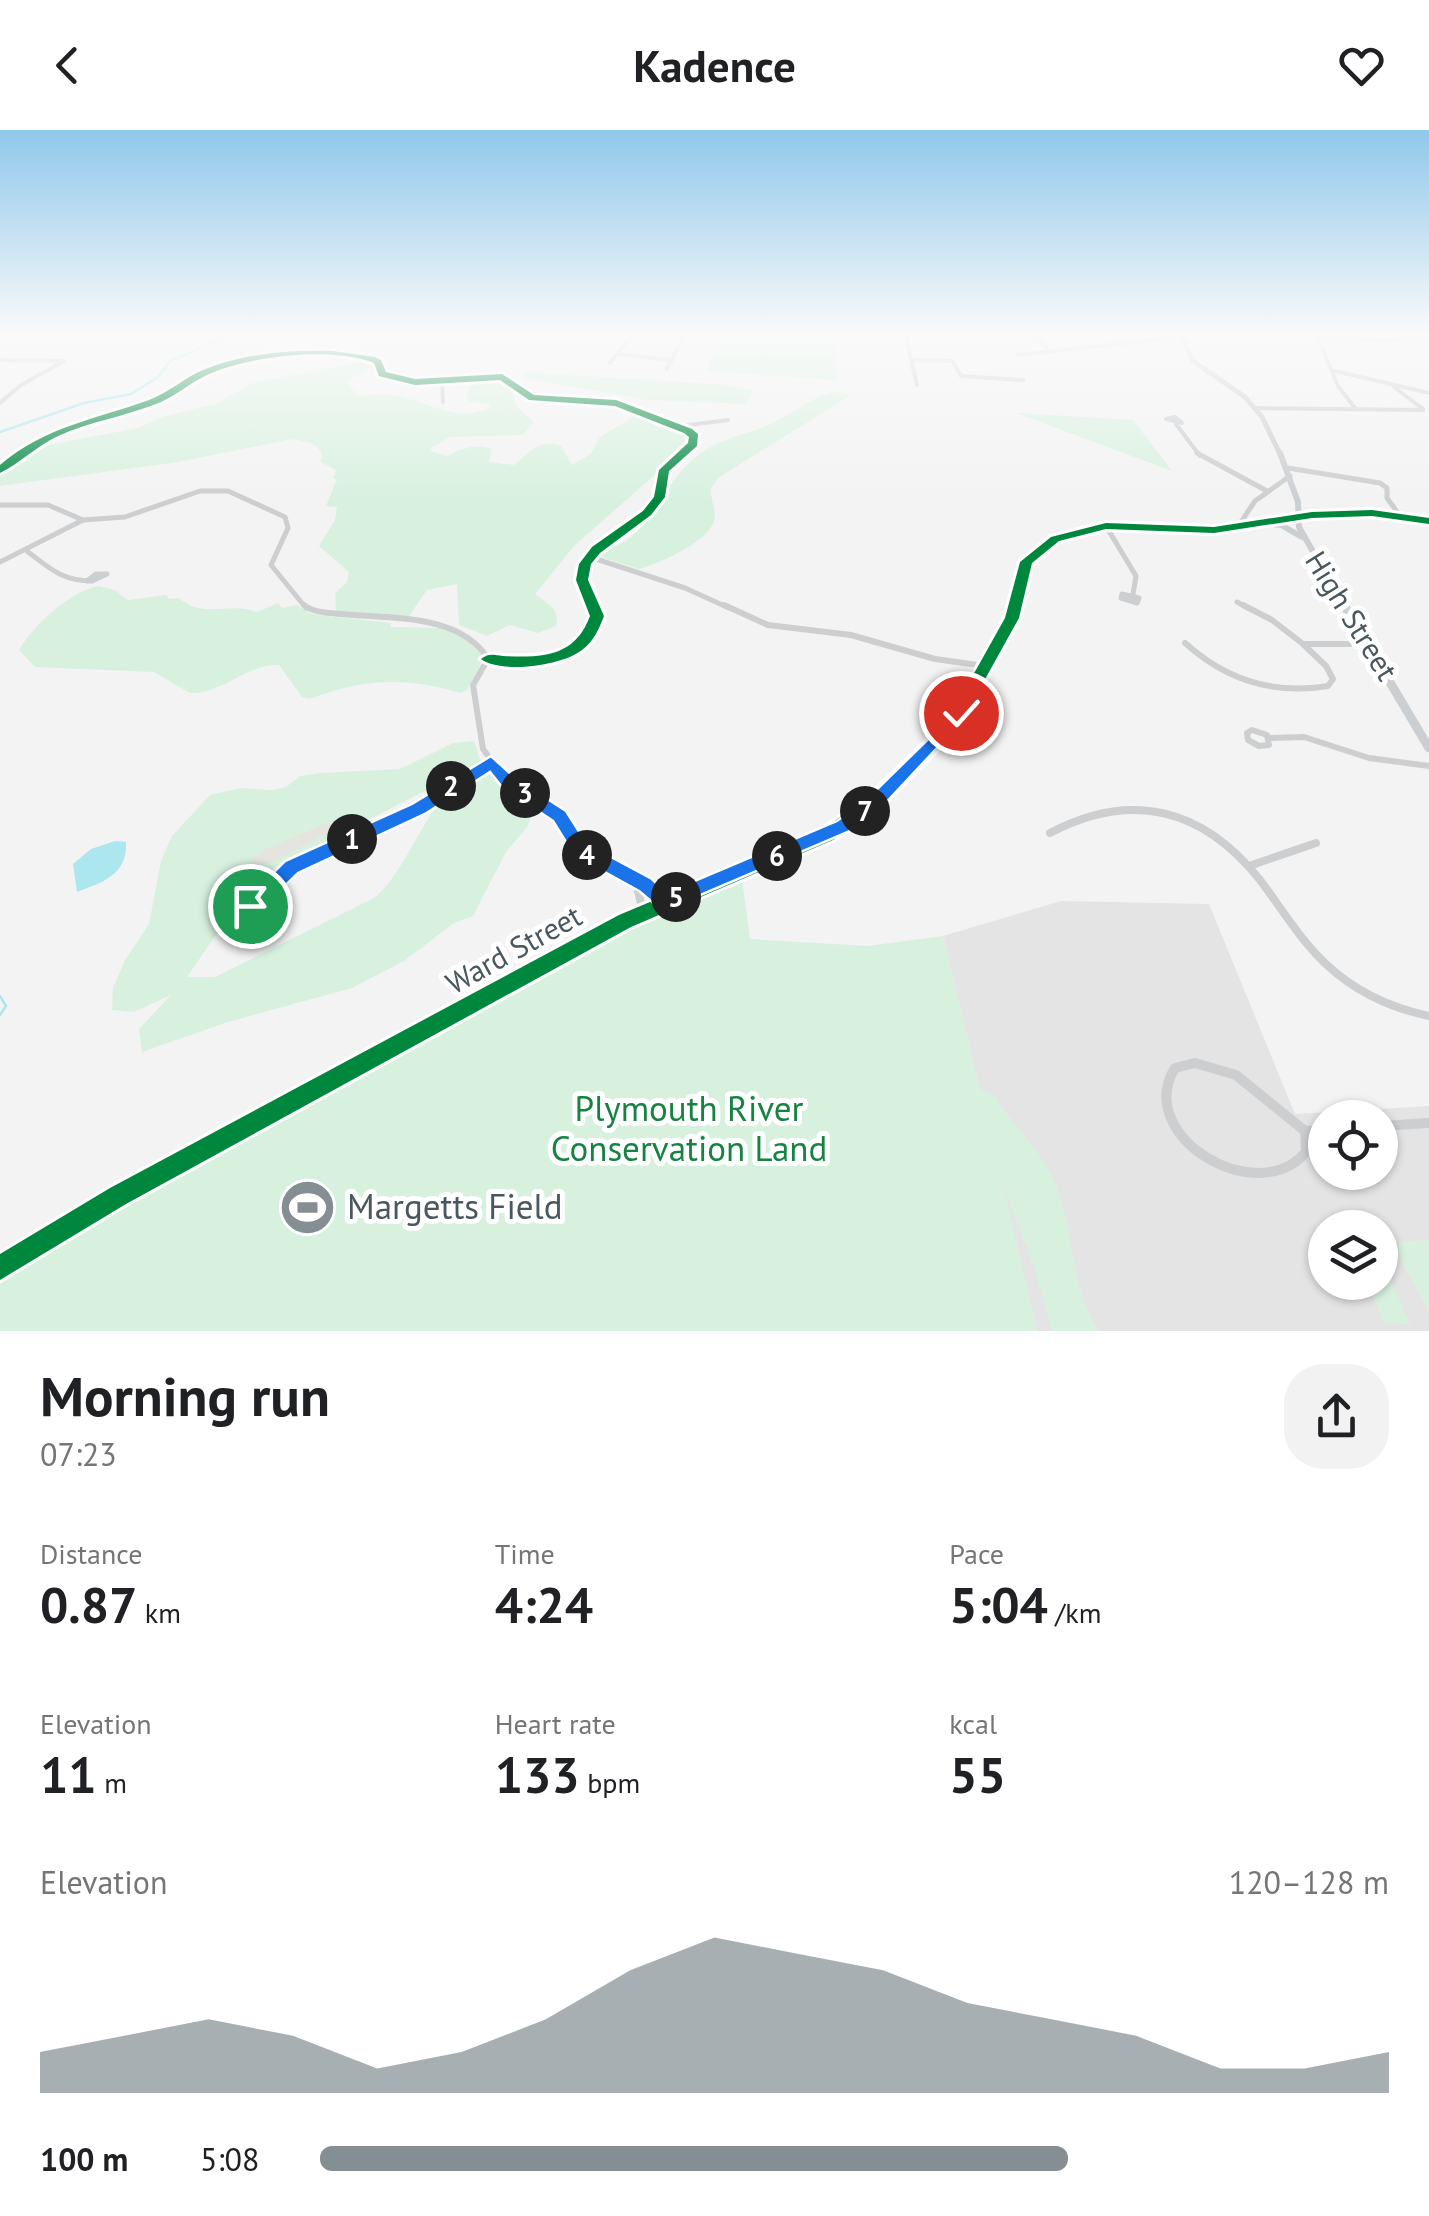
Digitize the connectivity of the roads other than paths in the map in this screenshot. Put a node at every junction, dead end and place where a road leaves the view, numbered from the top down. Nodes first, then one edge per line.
1 (21, 389) edge
2 (174, 389) edge
3 (443, 389) edge
4 (522, 389) edge
5 (1231, 389) edge
6 (1343, 389) edge
7 (1397, 389) edge
8 (444, 402) dead end
9 (0, 403) edge
10 (1256, 408) junction
11 (1356, 409) junction
12 (728, 420) dead end
13 (1176, 424) dead end
14 (680, 426) junction
15 (0, 470) edge
16 (1289, 472) junction
17 (1267, 491) junction
18 (0, 505) edge
19 (1246, 514) junction
20 (1299, 516) junction
21 (1400, 516) junction
22 (84, 520) junction
23 (1429, 521) edge
24 (1263, 522) junction
25 (1106, 526) junction
26 (1237, 528) junction
27 (1302, 537) junction
28 (27, 551) junction
29 (590, 557) junction
30 (0, 562) edge
31 (88, 581) dead end
32 (1133, 594) dead end
33 (1236, 602) dead end
34 (1185, 642) dead end
35 (1303, 644) junction
36 (1369, 644) junction
37 (488, 659) junction
38 (985, 666) junction
39 (1269, 738) dead end
40 (1429, 748) edge
41 (491, 762) junction
42 (1429, 766) edge
43 (1050, 832) dead end
44 (1316, 842) dead end
45 (1249, 866) junction
46 (636, 883) junction
47 (663, 903) junction
48 (644, 912) junction
49 (243, 917) dead end
50 (1429, 1016) edge
51 (1429, 1123) edge
52 (1398, 1125) edge
53 (1305, 1132) junction
54 (1308, 1132) edge
55 (0, 1268) edge

1 - 9 street
2 - 15 street
3 - 8 street
4 - 14 street
5 - 10 main road, High Street
6 - 11 street
7 - 11 street
10 - 11 street
10 - 16 main road, High Street
12 - 14 street
13 - 17 street
14 - 29 street
16 - 17 street
16 - 20 main road, High Street
16 - 21 street
17 - 19 street
18 - 22 street
19 - 24 street
19 - 26 street
20 - 21 street, Ward Street
20 - 24 street, Ward Street
20 - 27 main road, High Street
21 - 23 street, Ward Street
22 - 28 street
22 - 37 street
24 - 26 street, Ward Street
24 - 27 main road, High Street
25 - 26 street, Ward Street
25 - 32 street
25 - 38 street, Ward Street
27 - 36 main road, High Street
28 - 30 street
28 - 31 street
29 - 37 street
29 - 38 street
33 - 35 street
34 - 35 street
35 - 36 street
36 - 40 main road, High Street
37 - 41 street
38 - 47 street, Ward Street
39 - 42 street
41 - 46 street
41 - 49 street
43 - 45 street
44 - 45 street
45 - 50 street
46 - 47 street
46 - 48 street
47 - 48 street, Ward Street
48 - 55 street, Ward Street
51 - 52 street
53 - 53 street
53 - 54 street

